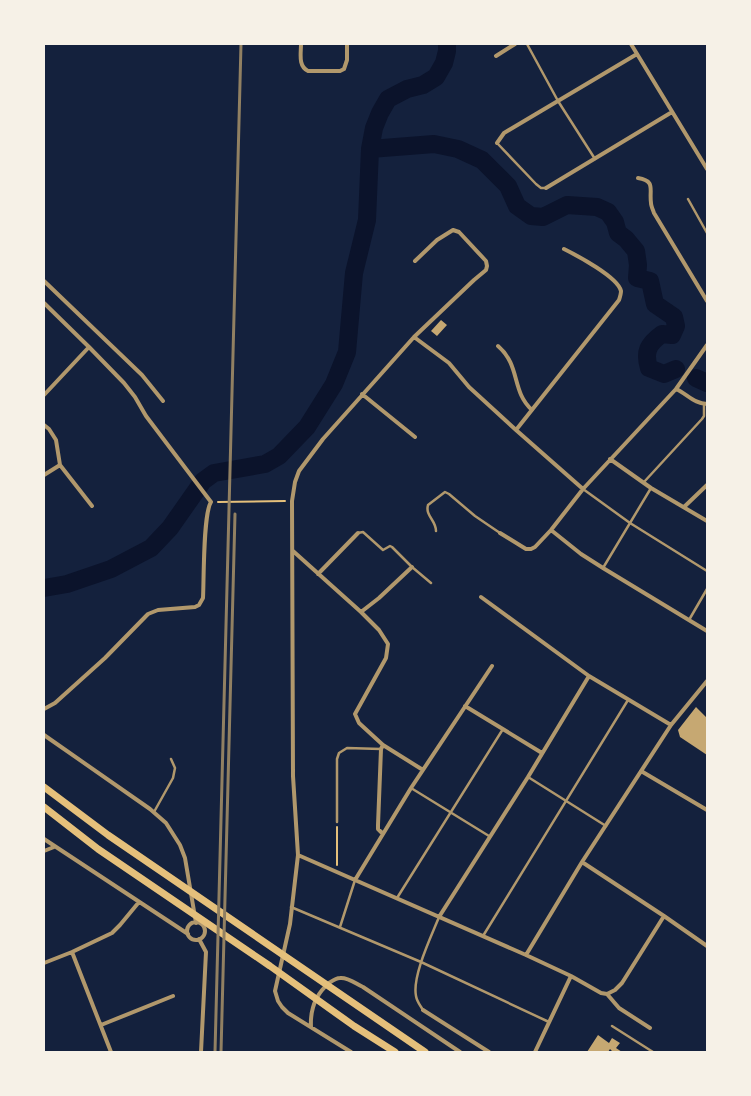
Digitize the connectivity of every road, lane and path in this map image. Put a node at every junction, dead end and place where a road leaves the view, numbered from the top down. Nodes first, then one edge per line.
1 (301, 44) edge
2 (347, 44) edge
3 (515, 44) edge
4 (527, 44) edge
5 (631, 44) edge
6 (637, 54) junction
7 (496, 56) dead end
8 (558, 101) junction
9 (672, 112) junction
10 (497, 143) joint
11 (595, 159) junction
12 (707, 169) edge
13 (638, 178) dead end
14 (546, 188) joint
15 (688, 199) dead end
16 (707, 233) edge
17 (564, 249) dead end
18 (414, 261) dead end
19 (44, 281) edge
20 (707, 301) edge
21 (44, 303) edge
22 (414, 337) junction
23 (707, 344) edge
24 (498, 346) dead end
25 (89, 347) junction
26 (676, 389) junction
27 (362, 394) junction
28 (44, 395) edge
29 (163, 401) dead end
30 (705, 404) edge
31 (532, 410) junction
32 (44, 425) edge
33 (516, 430) junction
34 (415, 437) dead end
35 (610, 459) junction
36 (60, 466) junction
37 (44, 475) edge
38 (644, 482) junction
39 (707, 485) edge
40 (651, 488) junction
41 (583, 489) junction
42 (292, 501) junction
43 (211, 502) junction
44 (92, 506) dead end
45 (684, 507) junction
46 (707, 521) edge
47 (630, 523) junction
48 (551, 530) junction
49 (436, 531) dead end
50 (358, 533) joint
51 (500, 533) joint
52 (293, 551) junction
53 (412, 567) junction
54 (602, 568) junction
55 (707, 571) edge
56 (318, 574) junction
57 (431, 583) dead end
58 (707, 589) edge
59 (481, 596) dead end
60 (361, 612) junction
61 (690, 620) junction
62 (707, 631) edge
63 (492, 666) dead end
64 (589, 676) junction
65 (707, 681) edge
66 (628, 699) junction
67 (465, 706) junction
68 (44, 709) edge
69 (671, 725) junction
70 (503, 729) junction
71 (44, 735) edge
72 (382, 747) junction
73 (542, 753) junction
74 (171, 760) dead end
75 (423, 770) junction
76 (641, 771) junction
77 (528, 777) junction
78 (44, 787) edge
79 (411, 788) junction
80 (565, 801) junction
81 (44, 807) edge
82 (707, 810) edge
83 (154, 812) junction
84 (451, 813) junction
85 (337, 822) joint
86 (606, 826) junction
87 (383, 834) junction
88 (489, 836) junction
89 (44, 839) edge
90 (54, 847) junction
91 (44, 851) edge
92 (298, 855) junction
93 (582, 862) junction
94 (337, 872) junction
95 (355, 880) junction
96 (397, 898) junction
97 (139, 902) junction
98 (291, 907) junction
99 (664, 916) junction
100 (439, 917) junction
101 (196, 923) junction
102 (340, 927) junction
103 (188, 934) junction
104 (482, 936) junction
105 (199, 939) junction
106 (707, 946) edge
107 (72, 952) junction
108 (526, 955) junction
109 (421, 962) junction
110 (44, 963) edge
111 (571, 976) junction
112 (607, 994) junction
113 (173, 996) dead end
114 (423, 1010) joint
115 (550, 1022) junction
116 (101, 1025) junction
117 (612, 1026) dead end
118 (311, 1027) junction
119 (650, 1028) dead end
120 (347, 1051) edge
121 (111, 1052) edge
122 (201, 1052) edge
123 (395, 1052) edge
124 (425, 1052) edge
125 (460, 1052) edge
126 (489, 1052) edge
127 (535, 1052) edge
128 (653, 1052) edge

1 - 2 street
3 - 7 street
4 - 8 lane
5 - 6 street
6 - 8 street
6 - 9 street
8 - 10 street
8 - 11 lane
9 - 11 street
9 - 12 street
10 - 14 lane
11 - 14 street
13 - 20 street
15 - 16 lane
17 - 31 street
18 - 22 street
19 - 29 street
21 - 25 street
22 - 27 street
22 - 33 street
23 - 26 street
24 - 31 street
25 - 28 street
25 - 43 street
26 - 30 street
26 - 35 street
27 - 34 street
27 - 42 street
30 - 38 lane
31 - 33 street
32 - 36 street
33 - 41 street
35 - 38 street
35 - 41 street
36 - 37 street
36 - 44 street
38 - 40 street
39 - 45 street
40 - 45 street
40 - 47 lane
41 - 47 lane
41 - 48 street
42 - 43 path
42 - 52 street
43 - 68 street
45 - 46 street
47 - 54 lane
47 - 55 lane
48 - 51 street
48 - 54 street
49 - 51 lane
50 - 53 lane
50 - 56 street
52 - 56 street
52 - 92 street
53 - 57 lane
53 - 60 street
54 - 61 street
56 - 60 street
58 - 61 lane
59 - 64 street
60 - 72 street
61 - 62 street
63 - 67 street
64 - 66 street
64 - 73 street
65 - 69 street
66 - 69 street
66 - 80 lane
67 - 70 street
67 - 75 street
69 - 76 street
70 - 73 street
70 - 84 lane
71 - 83 street
72 - 75 street
72 - 85 lane
72 - 87 street
73 - 77 street
74 - 83 lane
75 - 79 street
76 - 82 street
76 - 86 street
77 - 80 lane
77 - 88 street
78 - 124 main road
79 - 84 lane
79 - 87 street
80 - 86 lane
80 - 104 lane
81 - 123 main road
83 - 101 street
84 - 88 lane
84 - 96 lane
85 - 94 path
86 - 93 street
87 - 95 street
88 - 100 street
89 - 90 street
90 - 91 street
90 - 97 street
92 - 94 street
92 - 98 street
93 - 99 street
93 - 108 street
94 - 95 street
95 - 96 street
95 - 102 lane
96 - 100 street
97 - 103 street
97 - 107 street
98 - 102 lane
98 - 118 street
99 - 106 street
99 - 112 street
100 - 104 street
100 - 109 lane
101 - 103 street
101 - 105 street
102 - 109 lane
103 - 105 street
104 - 108 street
105 - 122 street
107 - 110 street
107 - 116 street
108 - 111 street
109 - 114 lane
109 - 115 lane
111 - 112 street
111 - 115 street
112 - 119 street
113 - 116 street
114 - 126 street
115 - 127 street
116 - 121 street
117 - 128 lane
118 - 120 street
118 - 125 street

